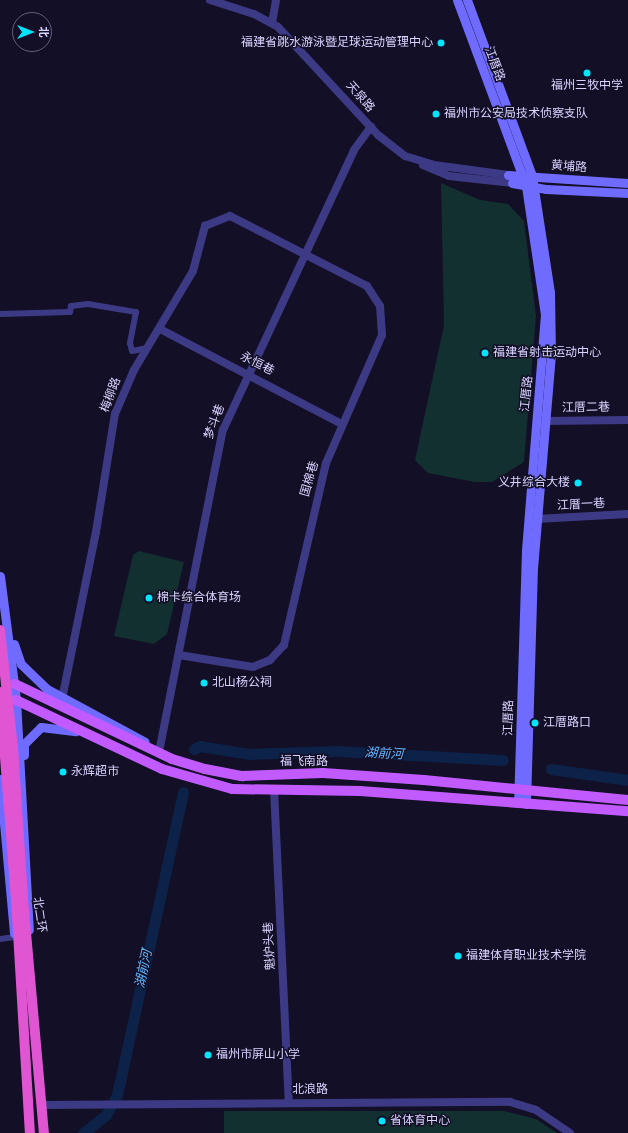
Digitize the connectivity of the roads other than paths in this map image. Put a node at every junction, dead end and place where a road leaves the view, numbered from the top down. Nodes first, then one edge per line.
1 (210, 0) edge
2 (276, 0) edge
3 (457, 0) edge
4 (467, 0) edge
5 (272, 23) junction
6 (371, 127) junction
7 (528, 176) junction
8 (510, 179) junction
9 (628, 183) edge
10 (531, 187) junction
11 (628, 194) edge
12 (306, 254) junction
13 (0, 314) edge
14 (160, 329) junction
15 (148, 348) junction
16 (248, 373) junction
17 (628, 420) edge
18 (544, 421) junction
19 (342, 424) junction
20 (628, 514) edge
21 (536, 519) junction
22 (0, 576) edge
23 (1, 591) edge
24 (4, 628) edge
25 (179, 655) junction
26 (0, 678) edge
27 (15, 684) joint
28 (0, 691) edge
29 (62, 699) junction
30 (16, 700) junction
31 (83, 733) junction
32 (159, 752) junction
33 (20, 768) junction
34 (0, 769) edge
35 (0, 779) edge
36 (274, 789) junction
37 (523, 790) junction
38 (628, 800) edge
39 (23, 804) junction
40 (522, 804) junction
41 (628, 811) edge
42 (20, 899) junction
43 (15, 937) junction
44 (29, 938) junction
45 (0, 939) edge
46 (17, 951) junction
47 (289, 1102) junction
48 (42, 1105) junction
49 (30, 1133) edge
50 (44, 1133) edge
51 (570, 1133) edge

1 - 5 street, 天泉路
2 - 5 street
3 - 7 main road, 江厝路
4 - 7 main road, 江厝路
5 - 6 street, 天泉路
6 - 8 street, 天泉路
6 - 12 street, 梦斗巷
7 - 8 main road, 黄埔路
7 - 9 main road, 黄埔路
7 - 10 main road, 江厝路
8 - 10 main road, 黄埔路
10 - 11 main road, 黄埔路
10 - 18 main road, 江厝路
10 - 37 main road, 江厝路
12 - 14 street, 梅柳路
12 - 16 street, 梦斗巷
12 - 19 street, 国棉巷
13 - 15 street
14 - 15 street, 梅柳路
14 - 16 street, 永恒巷
15 - 29 street, 梅柳路
16 - 19 street, 永恒巷
16 - 25 street, 梦斗巷
17 - 18 street, 江厝二巷
18 - 21 main road, 江厝路
19 - 25 street, 国棉巷
20 - 21 street, 江厝一巷
21 - 37 main road, 江厝路
22 - 23 main road
23 - 24 main road
24 - 29 main road
24 - 30 main road
24 - 42 highway, 北二环, bridge
25 - 32 street, 梦斗巷
26 - 27 main road, 福飞南路
27 - 32 main road, 福飞南路
28 - 30 main road
28 - 42 highway, 北二环, bridge
29 - 32 main road
30 - 31 main road
30 - 33 main road
31 - 36 main road
31 - 39 main road
32 - 37 main road, 福飞南路
33 - 34 main road
33 - 39 main road
35 - 43 main road
36 - 40 main road
36 - 47 street, 魁炉头巷
37 - 38 main road, 福飞南路
37 - 40 main road, 江厝路
39 - 44 main road
40 - 41 main road
42 - 44 highway, 北二环
42 - 46 highway, 北二环
43 - 45 street
43 - 46 main road
44 - 48 highway, 北二环
46 - 49 highway, 北二环
47 - 48 street, 北浪路
47 - 51 street, 北浪路
48 - 50 highway, 北二环

